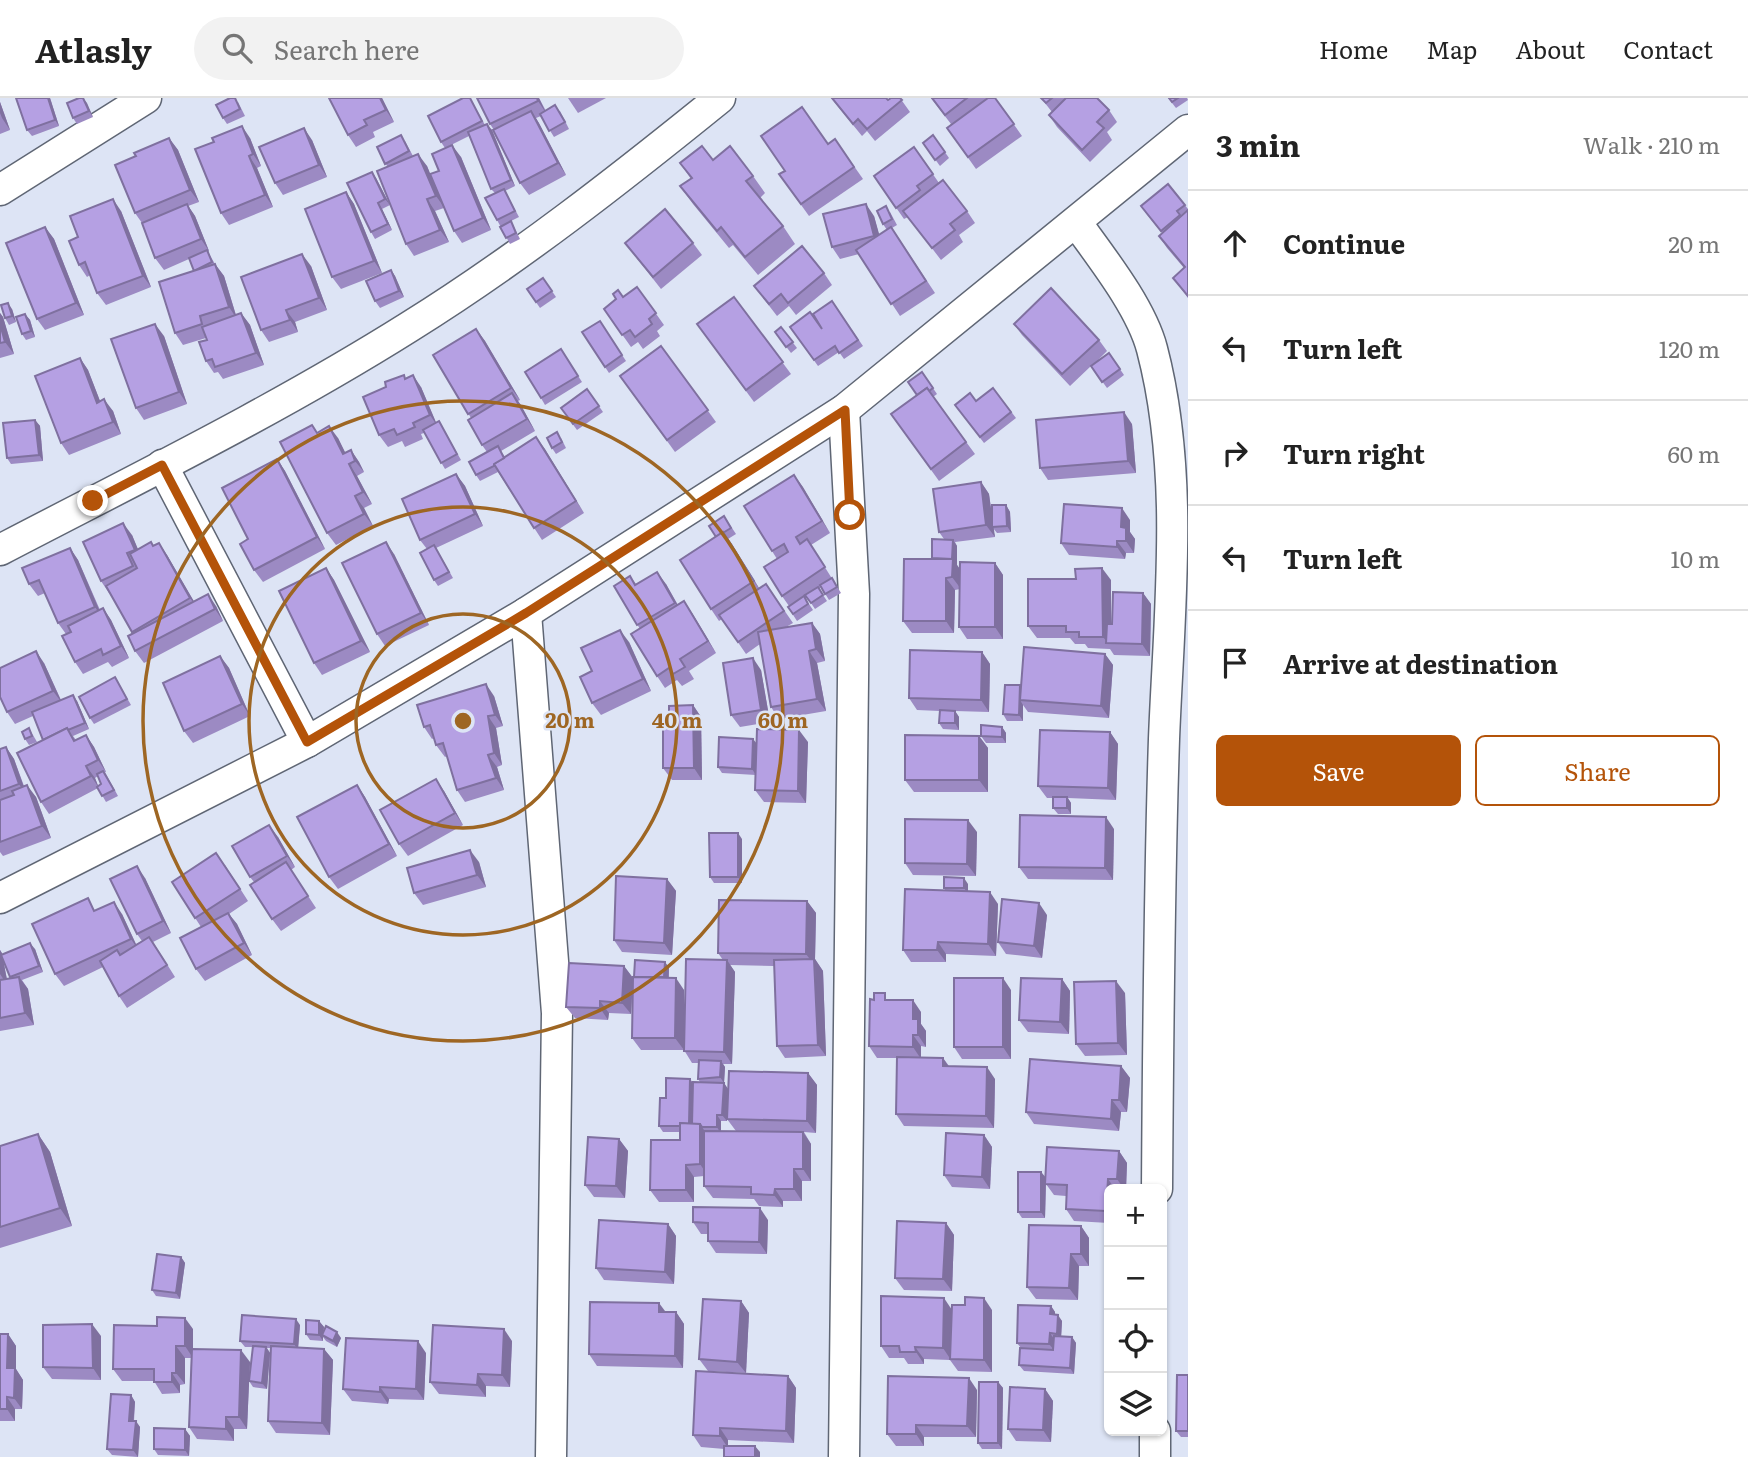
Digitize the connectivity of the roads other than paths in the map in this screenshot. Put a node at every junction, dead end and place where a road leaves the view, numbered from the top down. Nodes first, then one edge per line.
1 (146, 98) edge
2 (720, 98) edge
3 (1188, 130) edge
4 (0, 190) edge
5 (1076, 222) junction
6 (845, 410) junction
7 (162, 465) junction
8 (0, 550) edge
9 (526, 613) junction
10 (307, 742) junction
11 (0, 898) edge
12 (1157, 1184) edge
13 (1155, 1436) edge
14 (551, 1457) edge
15 (844, 1457) edge
16 (1155, 1457) edge

1 - 4 street
2 - 7 street
3 - 5 street
5 - 6 street
5 - 12 street
6 - 9 street
6 - 15 street
7 - 8 street
7 - 10 street
9 - 10 street
9 - 14 street
10 - 11 street
13 - 16 street

